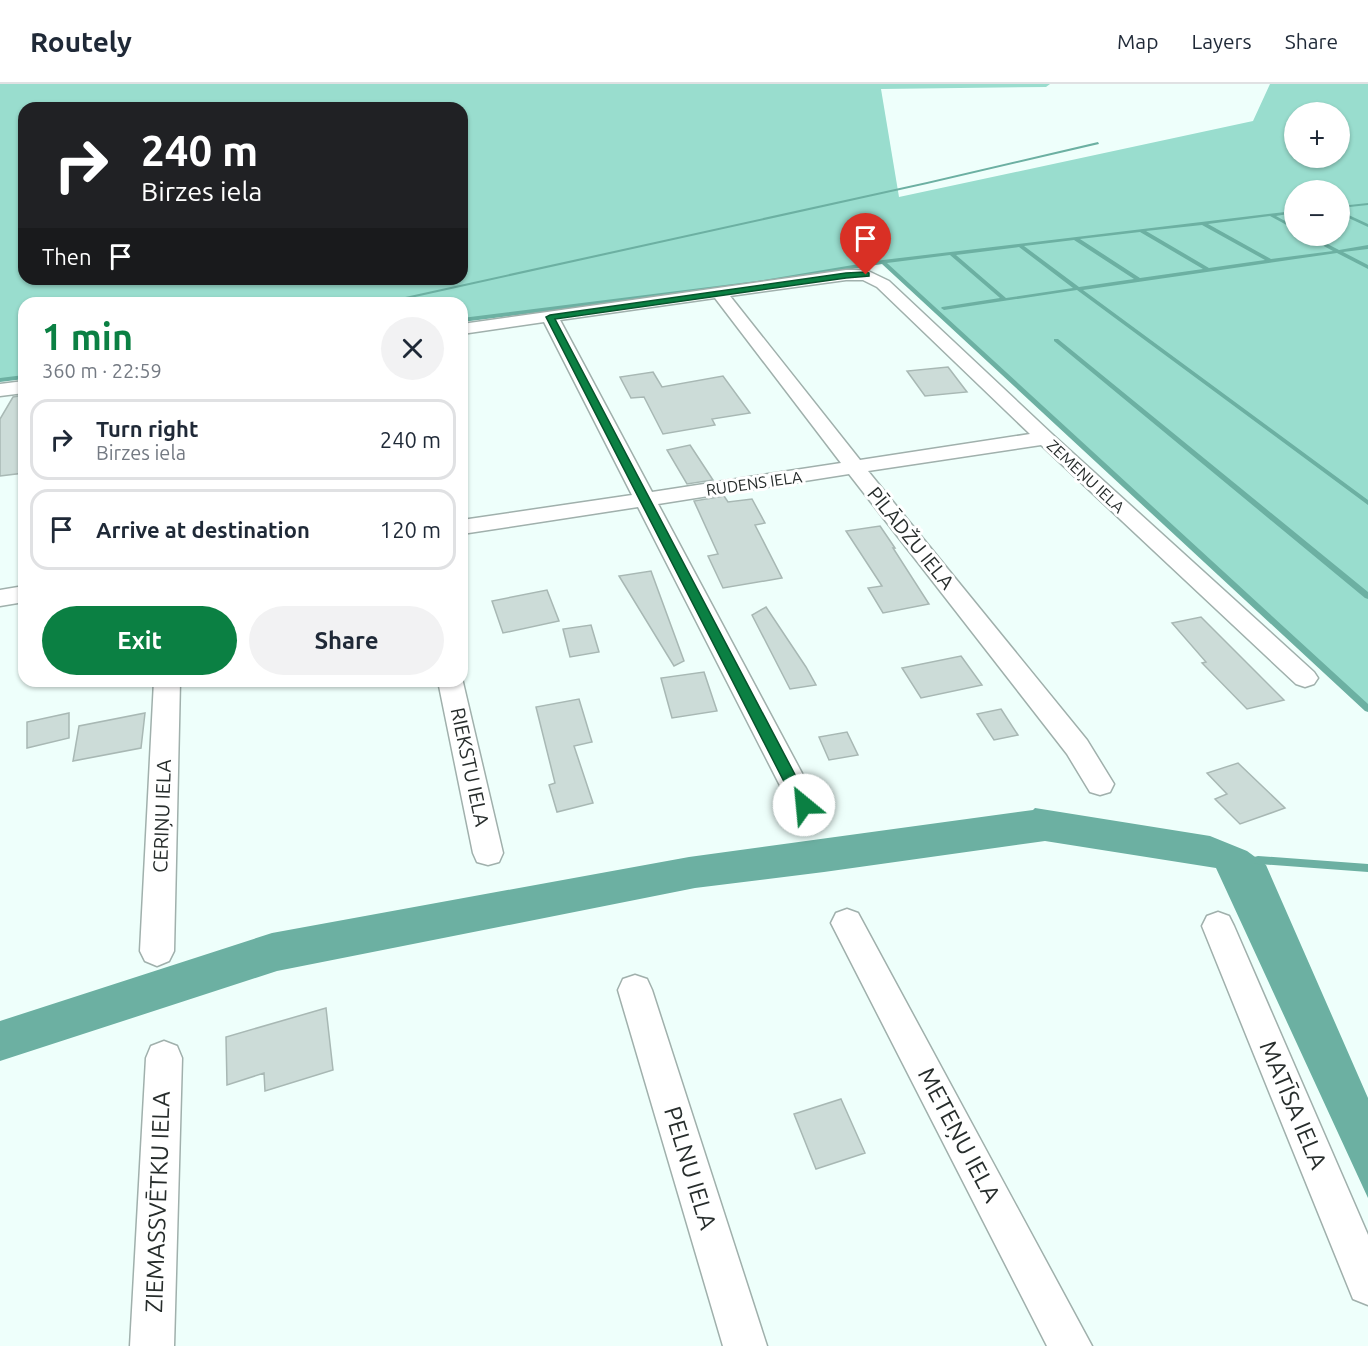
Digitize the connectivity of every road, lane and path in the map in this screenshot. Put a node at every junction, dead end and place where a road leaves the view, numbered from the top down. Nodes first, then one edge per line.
1 (719, 293) junction
2 (550, 317) junction
3 (468, 328) edge
4 (18, 388) edge
5 (0, 390) edge
6 (1045, 438) junction
7 (855, 468) junction
8 (644, 499) junction
9 (468, 526) edge
10 (18, 595) edge
11 (0, 598) edge
12 (1305, 678) dead end
13 (167, 687) edge
14 (452, 687) edge
15 (1100, 784) dead end
16 (804, 805) dead end
17 (488, 853) dead end
18 (847, 923) dead end
19 (1218, 926) dead end
20 (157, 951) dead end
21 (635, 990) dead end
22 (164, 1058) dead end
23 (1368, 1284) edge
24 (152, 1346) edge
25 (745, 1346) edge
26 (1070, 1346) edge

1 - 2 street
1 - 6 street, ZEMEŅU IELA
1 - 7 street, PĪLĀDŽU IELA
2 - 3 street
2 - 8 street
4 - 5 street
6 - 7 street, RUDENS IELA
6 - 12 street, ZEMEŅU IELA
7 - 8 street, RUDENS IELA
7 - 15 street, PĪLĀDŽU IELA
8 - 9 street, RUDENS IELA
8 - 16 street
10 - 11 street
13 - 20 street, CERIŅU IELA
14 - 17 street, RIEKSTU IELA
18 - 26 street, METEŅU IELA
19 - 23 street, MATĪSA IELA
21 - 25 street, PELNU IELA
22 - 24 street, ZIEMASSVĒTKU IELA

